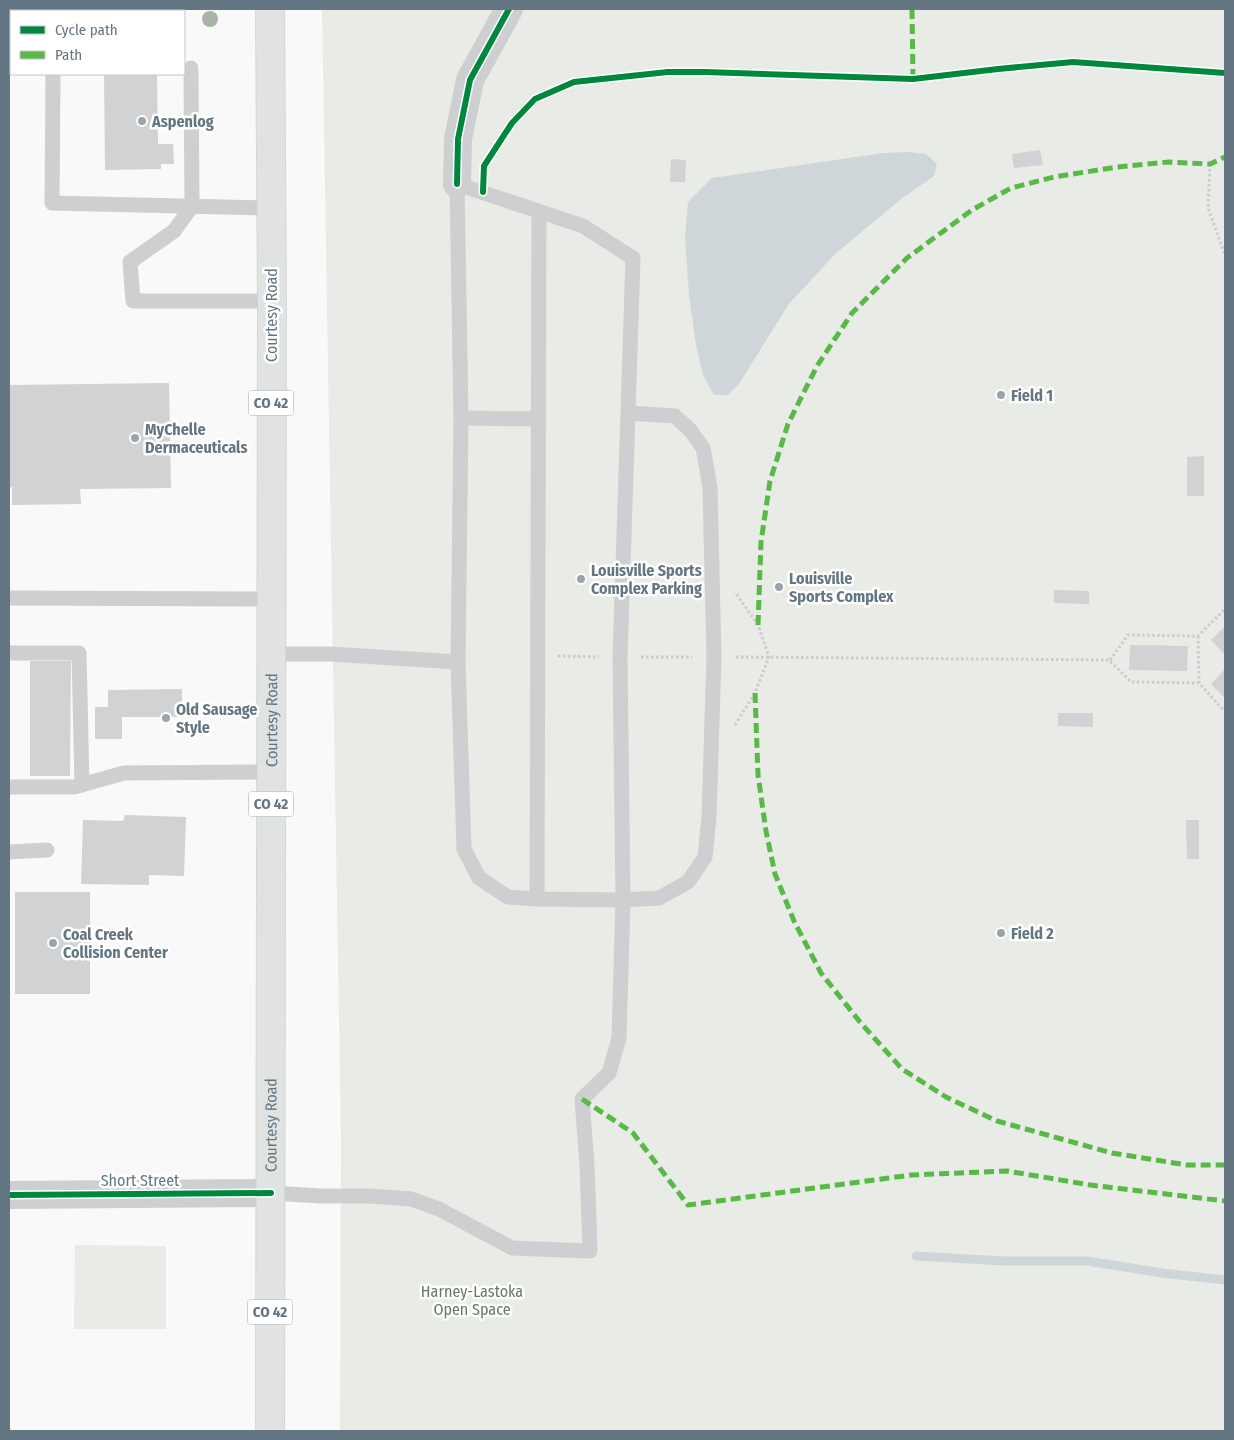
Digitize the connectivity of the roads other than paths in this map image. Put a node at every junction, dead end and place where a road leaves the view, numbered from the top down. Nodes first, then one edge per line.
1 (270, 9) edge
2 (508, 9) edge
3 (191, 68) dead end
4 (53, 75) edge
5 (457, 184) junction
6 (192, 206) junction
7 (272, 208) junction
8 (538, 211) junction
9 (272, 301) junction
10 (628, 413) junction
11 (461, 418) junction
12 (538, 419) junction
13 (9, 598) edge
14 (271, 599) junction
15 (9, 653) edge
16 (271, 654) junction
17 (458, 662) junction
18 (271, 772) junction
19 (82, 784) junction
20 (9, 787) edge
21 (47, 850) dead end
22 (9, 852) edge
23 (537, 900) junction
24 (623, 900) junction
25 (271, 1193) junction
26 (9, 1195) edge
27 (270, 1431) edge

1 - 7 main road, Courtesy Road / CO 42
2 - 5 street
3 - 6 lane
4 - 6 lane
5 - 8 lane
5 - 11 lane
6 - 7 lane
6 - 9 lane
7 - 9 main road, Courtesy Road / CO 42
8 - 10 lane
8 - 12 lane
9 - 14 main road, Courtesy Road / CO 42
10 - 24 lane
10 - 24 lane
11 - 12 lane
11 - 17 lane
12 - 23 lane
13 - 14 lane
14 - 16 main road, Courtesy Road / CO 42
15 - 19 lane
16 - 17 lane
16 - 18 main road, Courtesy Road / CO 42
17 - 23 lane
18 - 19 lane
18 - 25 main road, Courtesy Road / CO 42
19 - 20 lane
21 - 22 lane
23 - 24 lane
24 - 25 lane
25 - 26 street, Short Street
25 - 27 main road, Courtesy Road / CO 42

